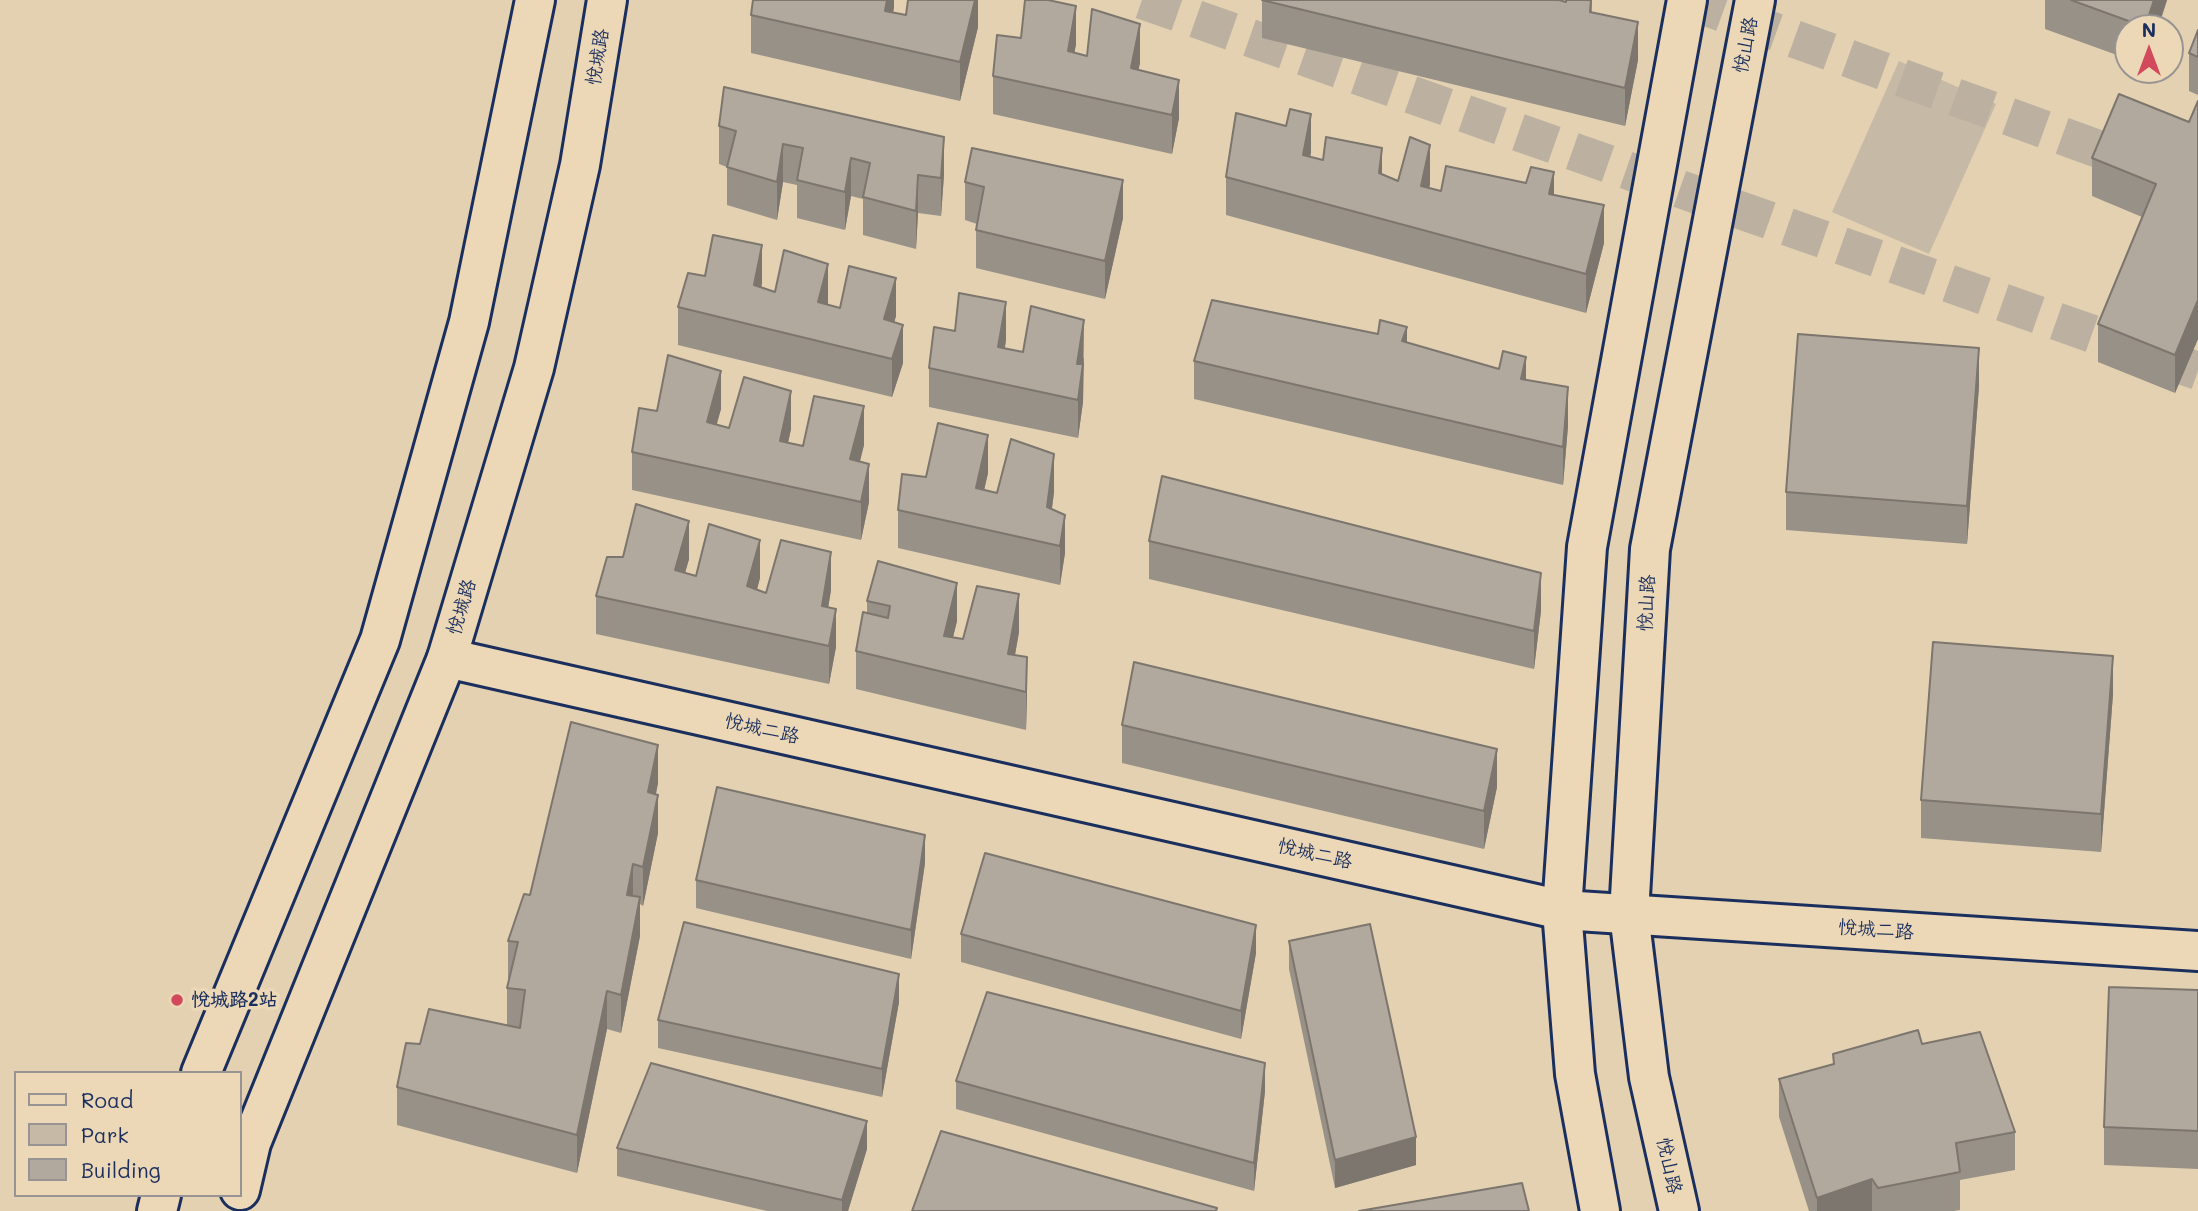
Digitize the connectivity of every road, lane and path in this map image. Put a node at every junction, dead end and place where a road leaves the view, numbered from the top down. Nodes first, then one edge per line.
1 (535, 0) edge
2 (607, 0) edge
3 (1687, 0) edge
4 (1755, 0) edge
5 (447, 658) junction
6 (1562, 910) junction
7 (1629, 914) junction
8 (2198, 951) edge
9 (202, 1071) edge
10 (242, 1181) edge
11 (1600, 1211) edge
12 (1679, 1211) edge

1 - 9 main road
2 - 5 main road, 悦城路
3 - 6 main road
4 - 7 main road, 悦山路
5 - 6 main road, 悦城二路
5 - 10 main road, 悦城路
6 - 7 main road, 悦城二路
6 - 11 main road
7 - 8 main road, 悦城二路
7 - 12 main road, 悦山路

